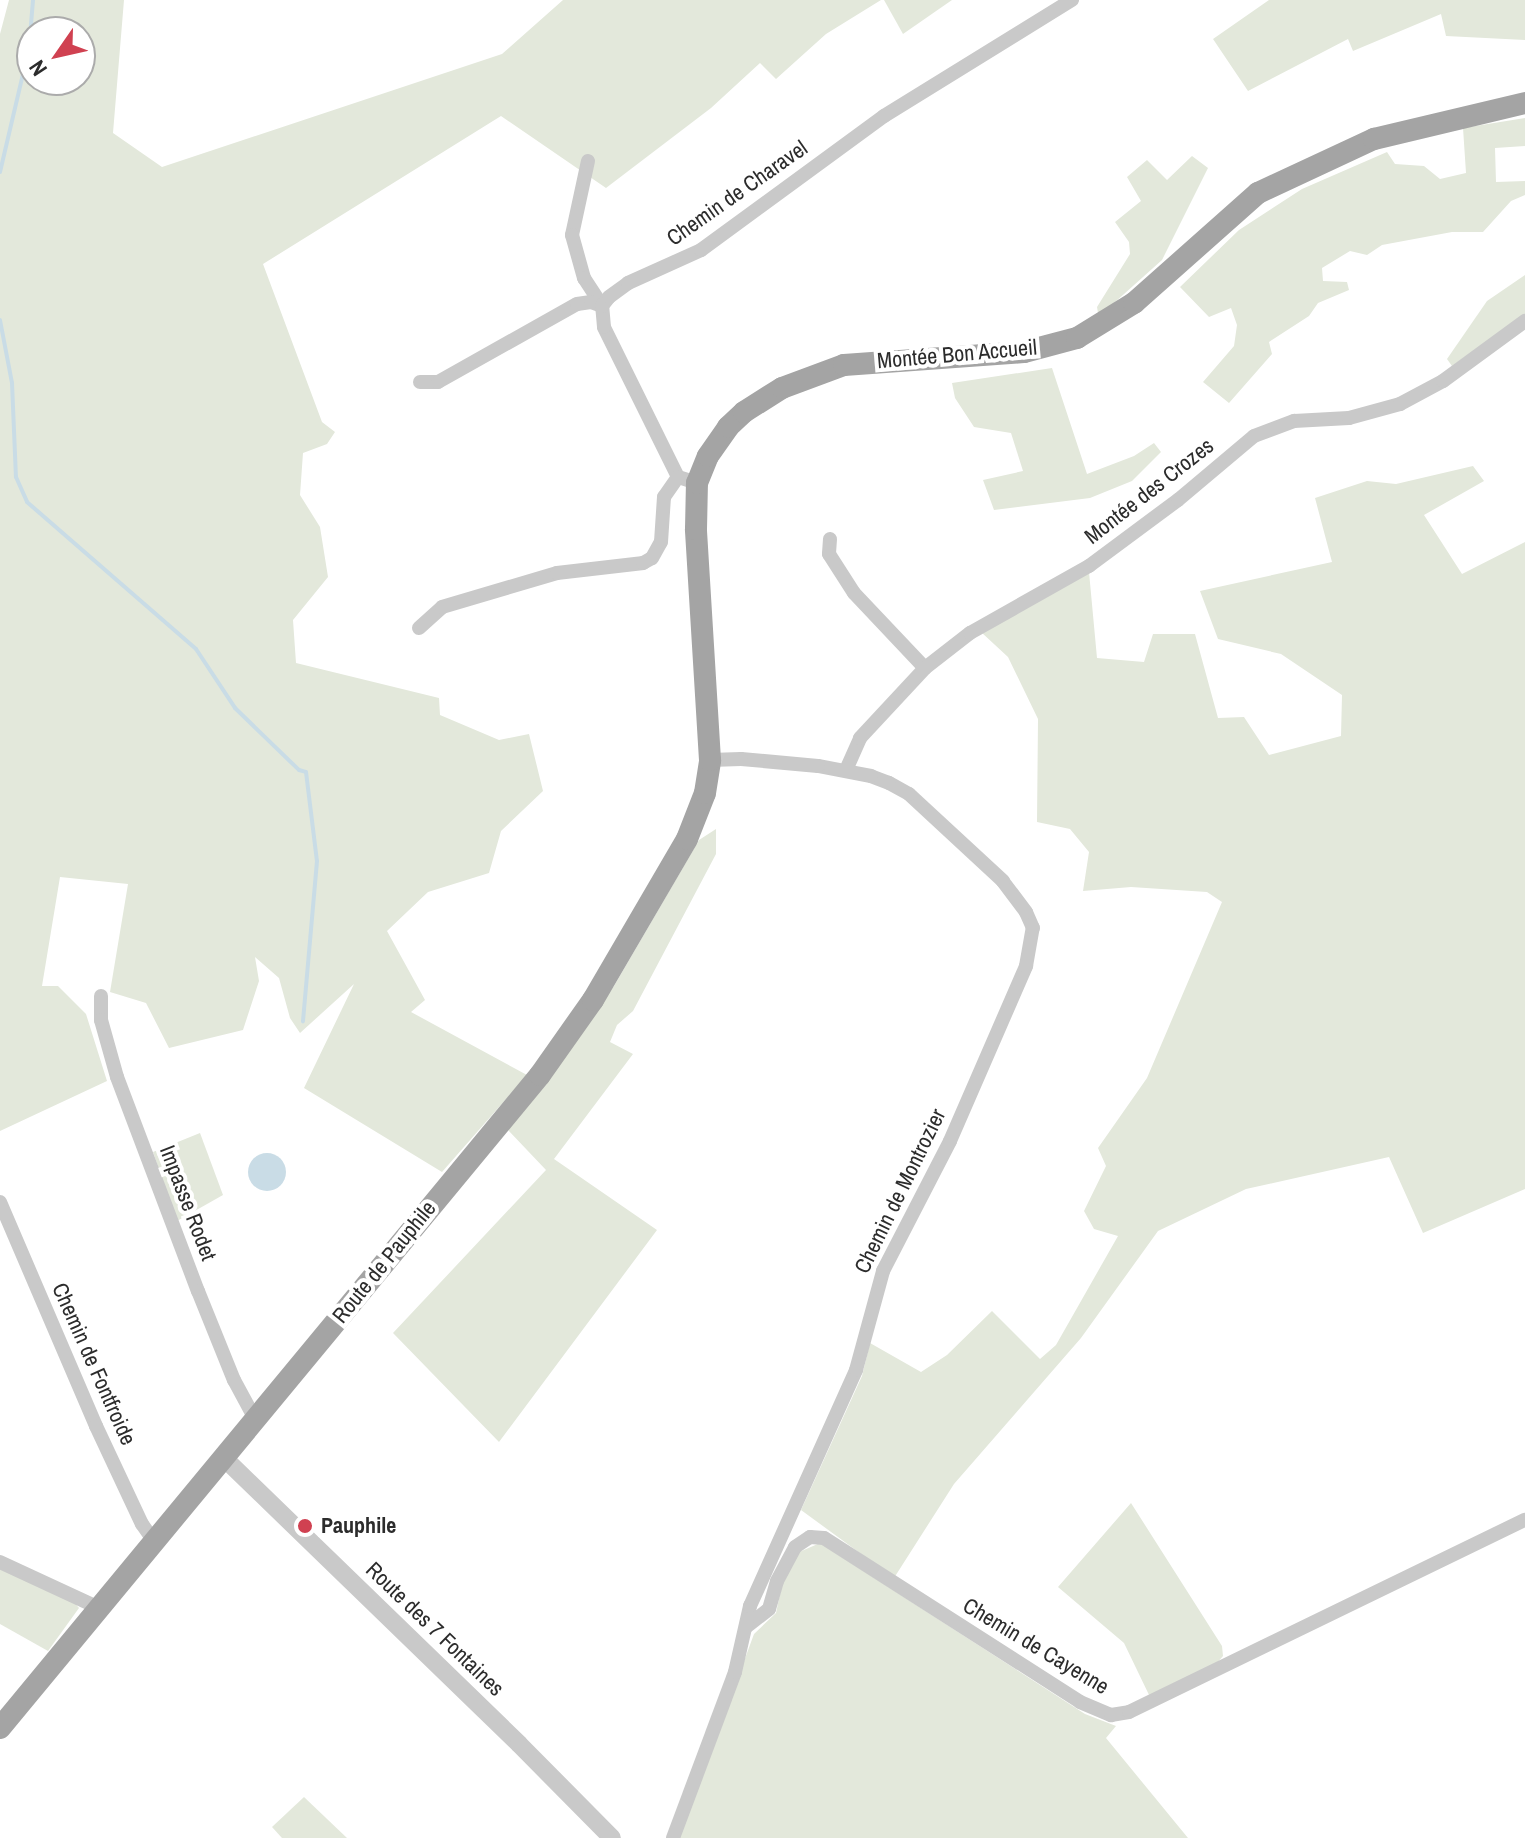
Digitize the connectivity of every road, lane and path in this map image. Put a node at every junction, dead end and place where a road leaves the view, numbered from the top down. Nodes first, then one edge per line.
1 (1072, 0) edge
2 (1525, 103) edge
3 (588, 161) dead end
4 (602, 306) junction
5 (1525, 321) edge
6 (420, 382) dead end
7 (687, 480) junction
8 (830, 539) dead end
9 (419, 628) dead end
10 (925, 668) junction
11 (710, 760) junction
12 (846, 770) junction
13 (101, 996) dead end
14 (0, 1202) edge
15 (255, 1419) junction
16 (223, 1457) junction
17 (1525, 1520) edge
18 (154, 1541) junction
19 (0, 1562) edge
20 (99, 1608) junction
21 (746, 1627) junction
22 (0, 1728) edge
23 (612, 1838) edge
24 (673, 1838) edge

1 - 4 street, Chemin de Charavel
2 - 7 main road, Montée Bon Accueil
3 - 4 street
4 - 6 street
4 - 7 street
5 - 10 street, Montée des Crozes
7 - 9 street
7 - 11 main road, Montée Bon Accueil
8 - 10 street
10 - 12 street, Montée des Crozes
11 - 12 street, Chemin de Montrozier
11 - 15 main road, Route de Pauphile
12 - 21 street, Chemin de Montrozier
13 - 15 street, Impasse Rodet
14 - 18 street, Chemin de Fontfroide
15 - 16 main road, Route de Pauphile
16 - 18 main road, Route de Pauphile
16 - 23 street, Route des 7 Fontaines
17 - 21 street, Chemin de Cayenne
18 - 20 main road, Route de Pauphile
19 - 20 street
20 - 22 main road, Route de Pauphile
21 - 24 street, Chemin de Montrozier

